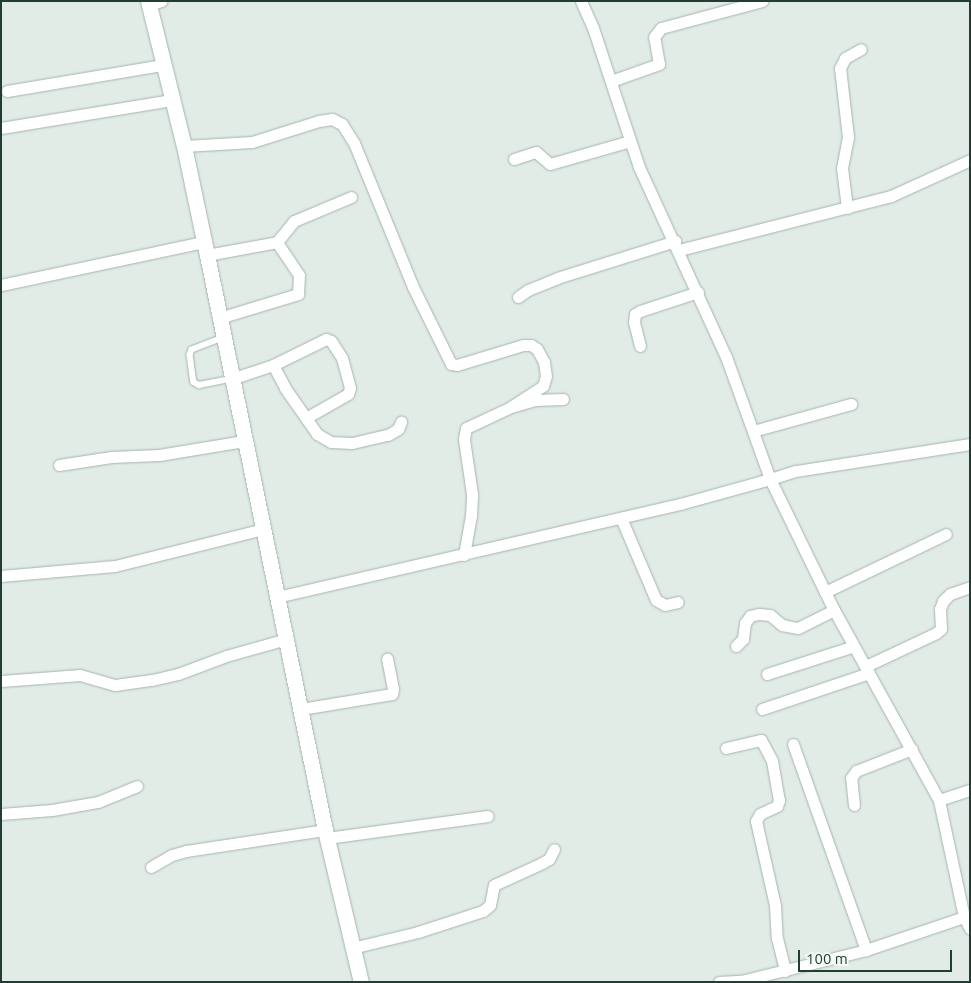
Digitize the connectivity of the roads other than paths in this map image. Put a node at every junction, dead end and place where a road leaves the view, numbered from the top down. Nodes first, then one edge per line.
1 (581, 1) edge
2 (152, 2) edge
3 (758, 2) edge
4 (861, 50) dead end
5 (163, 65) junction
6 (610, 81) junction
7 (7, 91) dead end
8 (172, 100) junction
9 (1, 128) edge
10 (630, 141) junction
11 (184, 146) junction
12 (514, 159) dead end
13 (970, 160) edge
14 (351, 197) dead end
15 (847, 208) junction
16 (277, 242) junction
17 (677, 246) junction
18 (206, 248) junction
19 (1, 285) edge
20 (698, 292) junction
21 (518, 297) dead end
22 (219, 318) junction
23 (223, 338) junction
24 (640, 346) dead end
25 (273, 365) junction
26 (232, 379) junction
27 (563, 399) dead end
28 (851, 404) dead end
29 (511, 407) junction
30 (306, 418) junction
31 (401, 422) dead end
32 (753, 431) junction
33 (244, 441) junction
34 (970, 444) edge
35 (60, 465) dead end
36 (770, 479) junction
37 (621, 518) junction
38 (263, 529) junction
39 (946, 534) dead end
40 (464, 555) junction
41 (1, 576) edge
42 (970, 586) edge
43 (825, 592) junction
44 (277, 598) junction
45 (678, 602) dead end
46 (834, 610) junction
47 (287, 639) junction
48 (736, 646) dead end
49 (854, 646) junction
50 (387, 659) dead end
51 (868, 670) junction
52 (767, 674) dead end
53 (1, 681) edge
54 (301, 709) junction
55 (762, 709) dead end
56 (793, 744) dead end
57 (726, 748) dead end
58 (912, 749) junction
59 (137, 786) dead end
60 (970, 790) edge
61 (939, 800) junction
62 (854, 805) dead end
63 (1, 814) edge
64 (488, 816) dead end
65 (326, 834) junction
66 (554, 849) dead end
67 (151, 867) dead end
68 (964, 918) junction
69 (970, 929) edge
70 (352, 948) junction
71 (866, 950) junction
72 (785, 971) junction
73 (361, 982) edge
74 (719, 982) edge

1 - 6 street
2 - 5 main road
3 - 6 street
4 - 15 street
5 - 7 street
5 - 8 main road
6 - 10 street
8 - 9 street
8 - 11 main road
10 - 12 street
10 - 17 street
11 - 18 main road
11 - 29 street
13 - 15 street
14 - 16 street
15 - 17 street
16 - 18 street
16 - 22 street
17 - 20 street
17 - 21 street
18 - 19 street
18 - 22 main road
20 - 24 street
20 - 32 street
22 - 23 main road
23 - 26 main road
23 - 26 lane
25 - 26 street
25 - 30 street
25 - 30 street
26 - 33 main road
27 - 29 street
28 - 32 street
29 - 40 street
30 - 31 street
32 - 36 street
33 - 35 street
33 - 38 main road
34 - 36 street
36 - 37 street
36 - 43 street
37 - 40 street
37 - 45 street
38 - 41 street
38 - 44 main road
39 - 43 street
40 - 44 street
42 - 51 street
43 - 46 street
44 - 47 main road
46 - 48 street
46 - 49 street
47 - 53 street
47 - 54 main road
49 - 51 street
49 - 52 street
50 - 54 street
51 - 55 street
51 - 58 street
54 - 65 main road
56 - 71 street
57 - 72 street
58 - 61 street
58 - 62 street
59 - 63 street
60 - 61 street
61 - 68 street
64 - 65 street
65 - 67 street
65 - 70 main road
66 - 70 street
68 - 69 street
68 - 71 street
70 - 73 main road
71 - 72 street
72 - 74 street

